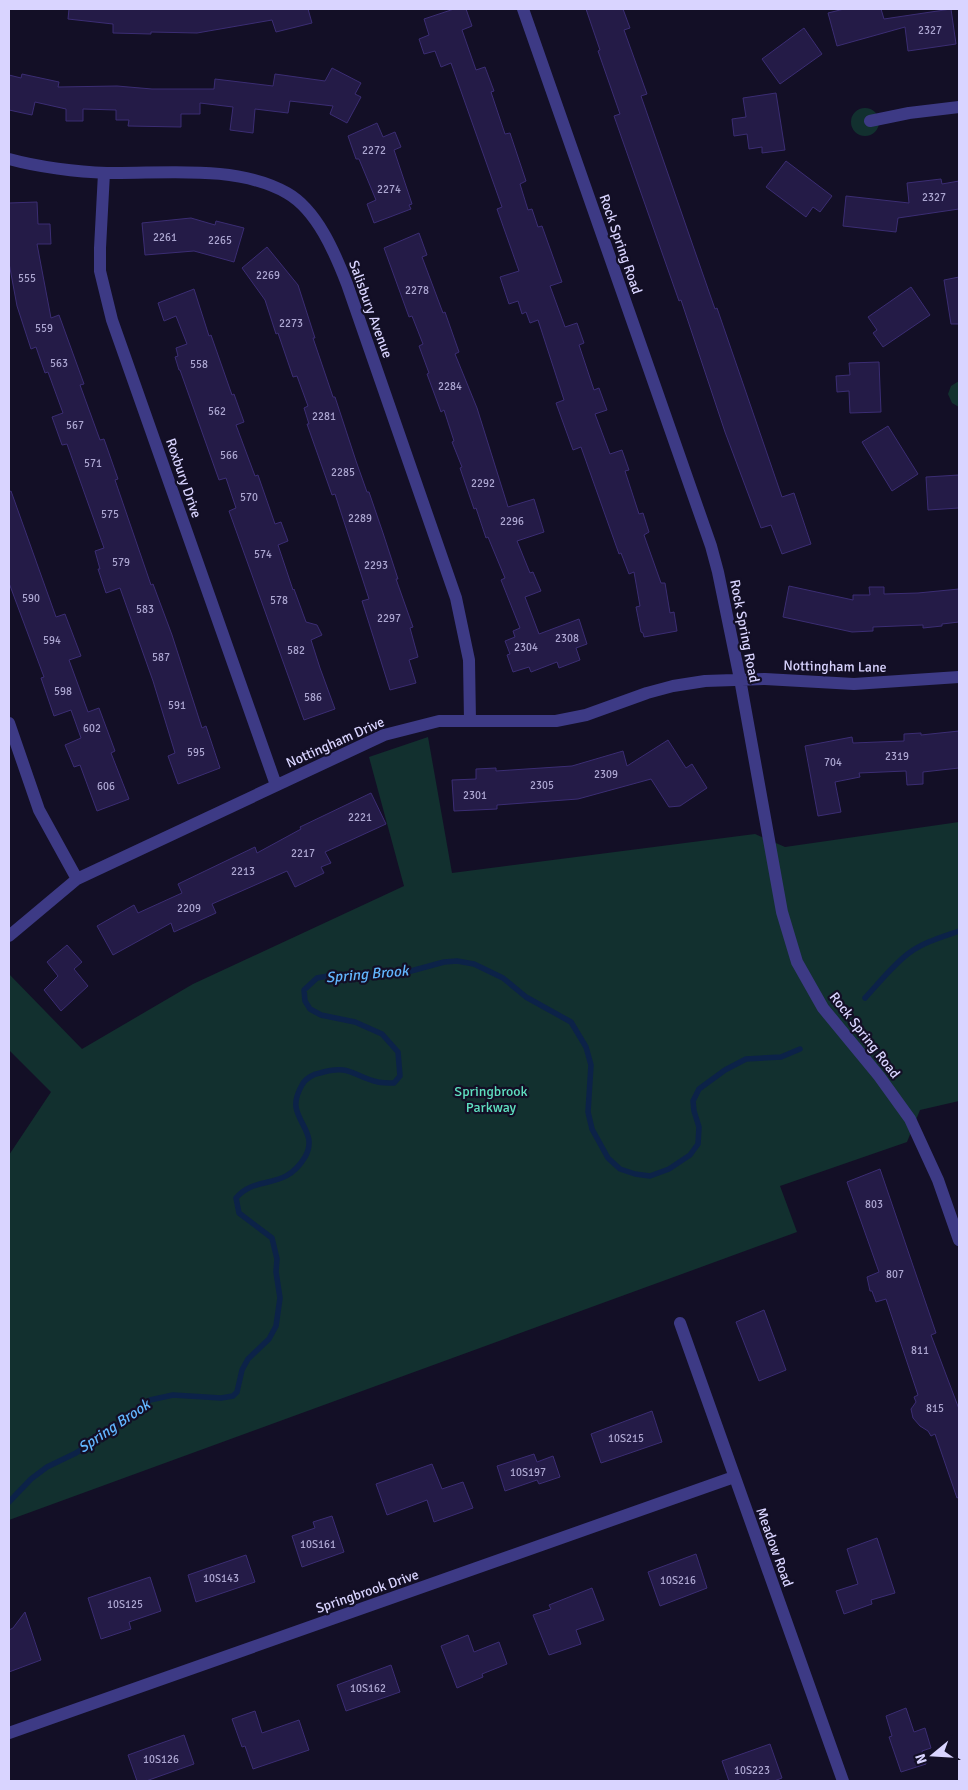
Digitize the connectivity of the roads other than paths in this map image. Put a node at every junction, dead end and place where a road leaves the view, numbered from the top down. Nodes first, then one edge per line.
1 (523, 9) edge
2 (959, 107) edge
3 (870, 121) dead end
4 (9, 159) edge
5 (104, 173) junction
6 (959, 677) edge
7 (740, 679) junction
8 (470, 721) junction
9 (9, 723) edge
10 (276, 785) junction
11 (77, 879) junction
12 (9, 936) edge
13 (959, 1240) edge
14 (680, 1323) dead end
15 (734, 1477) junction
16 (9, 1733) edge
17 (843, 1781) edge

1 - 7 street, Rock Spring Road
2 - 3 street
4 - 5 street, Salisbury Avenue
5 - 8 street, Salisbury Avenue
5 - 10 street, Roxbury Drive
6 - 7 street, Nottingham Lane
7 - 8 street, Nottingham Drive
7 - 13 street, Rock Spring Road
8 - 10 street, Nottingham Drive
9 - 11 street
10 - 11 street, Nottingham Drive
11 - 12 street, Nottingham Drive
14 - 15 street, Meadow Road
15 - 16 street, Springbrook Drive
15 - 17 street, Meadow Road

